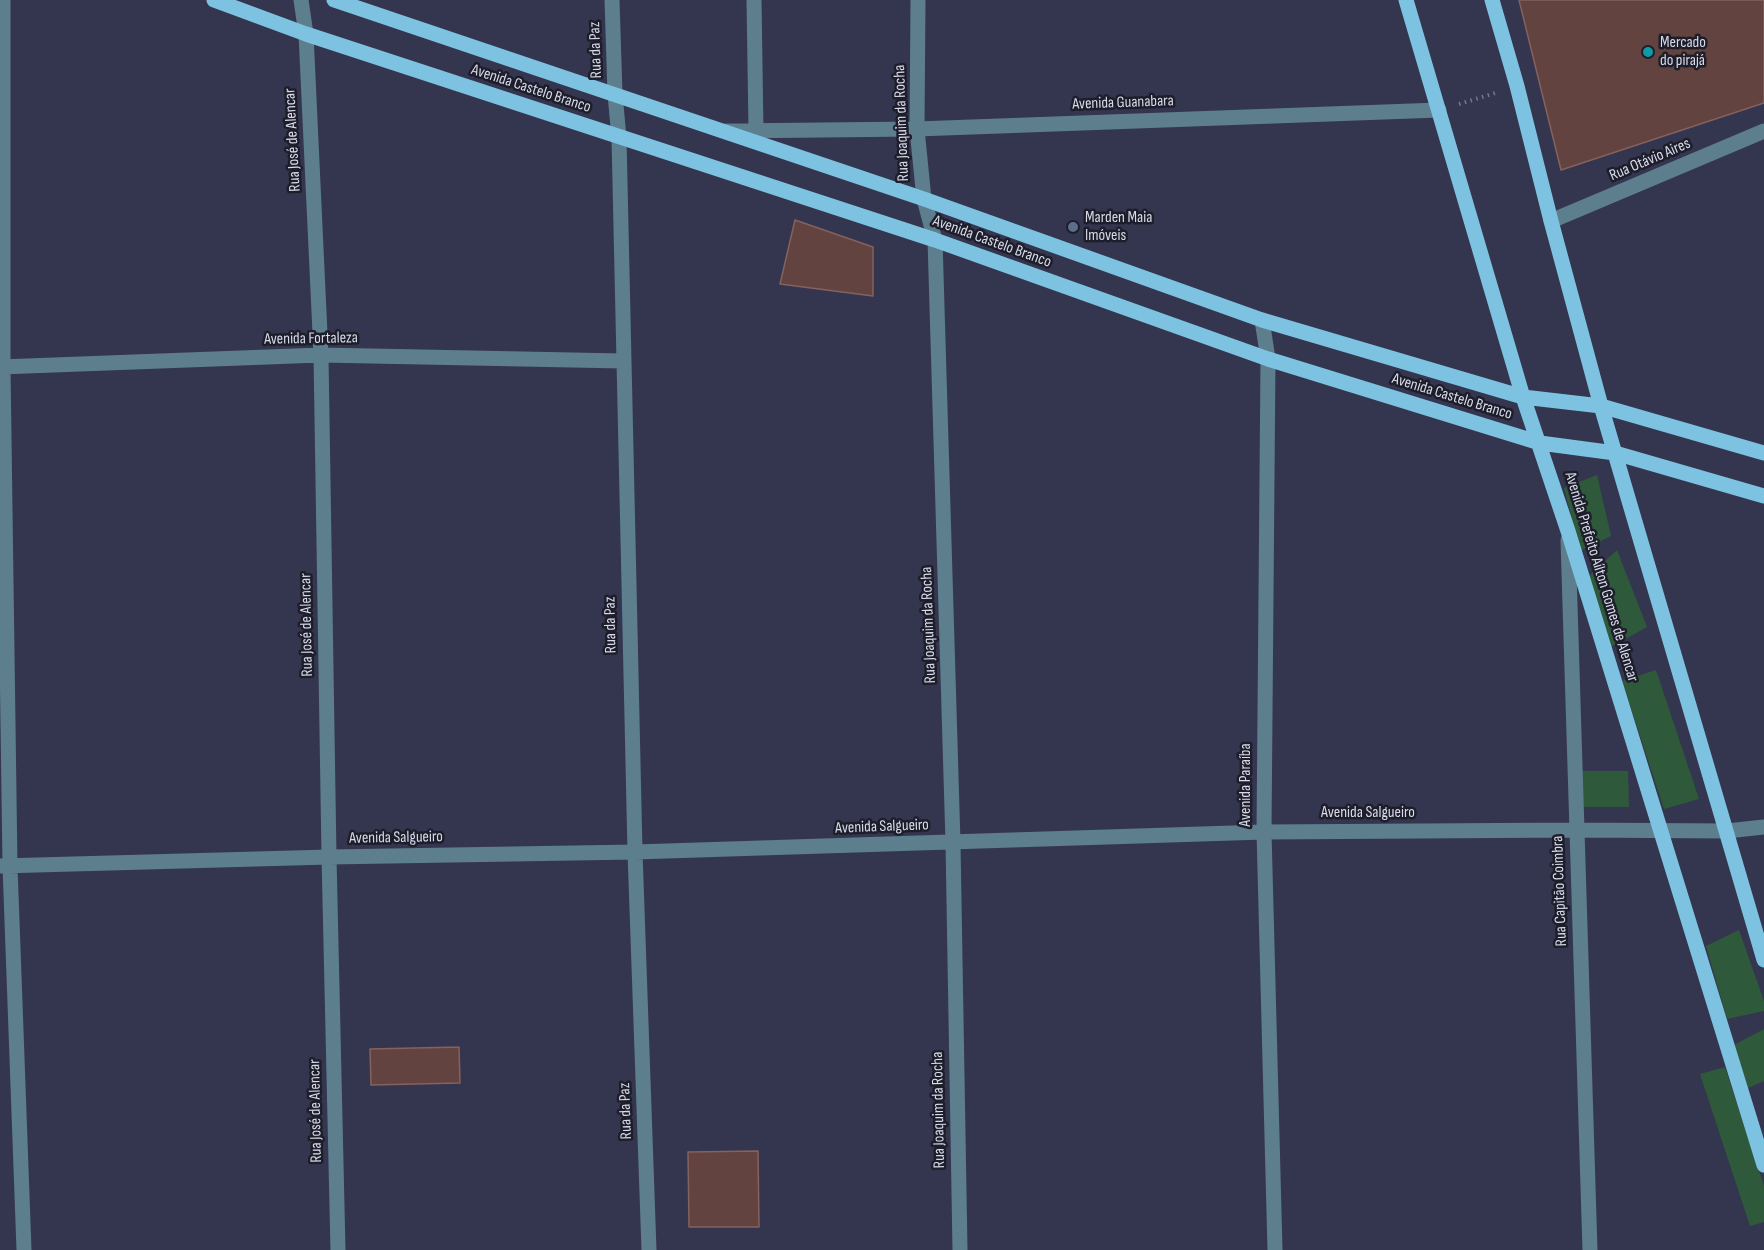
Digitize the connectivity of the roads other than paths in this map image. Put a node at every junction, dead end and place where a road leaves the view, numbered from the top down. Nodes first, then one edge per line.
1 (3, 0) edge
2 (214, 0) edge
3 (301, 0) edge
4 (334, 0) edge
5 (612, 0) edge
6 (754, 0) edge
7 (918, 0) edge
8 (1406, 0) edge
9 (1492, 0) edge
10 (306, 34) junction
11 (615, 94) junction
12 (1438, 110) junction
13 (917, 129) junction
14 (726, 131) junction
15 (756, 131) junction
16 (1764, 131) edge
17 (619, 138) junction
18 (924, 199) junction
19 (1551, 221) junction
20 (935, 240) junction
21 (1262, 320) junction
22 (321, 355) junction
23 (1268, 359) junction
24 (623, 361) junction
25 (1, 367) edge
26 (1523, 397) junction
27 (1601, 406) junction
28 (1540, 443) junction
29 (1616, 453) junction
30 (1764, 453) edge
31 (1764, 496) edge
32 (1568, 531) junction
33 (1764, 827) edge
34 (1576, 830) junction
35 (1661, 831) junction
36 (1727, 831) junction
37 (1264, 832) junction
38 (953, 843) junction
39 (634, 852) junction
40 (328, 857) junction
41 (5, 866) edge
42 (1764, 960) edge
43 (1764, 1165) edge
44 (24, 1250) edge
45 (338, 1250) edge
46 (649, 1250) edge
47 (960, 1250) edge
48 (1275, 1250) edge
49 (1590, 1250) edge

1 - 25 street
2 - 10 main road, Avenida Castelo Branco
3 - 10 street, Rua José de Alencar
4 - 11 main road, Avenida Castelo Branco
5 - 11 street, Rua da Paz
6 - 15 street
7 - 13 street, Rua Joaquim da Rocha
8 - 12 main road, Avenida Prefeito Aílton Gomes de Alencar
9 - 19 main road
10 - 17 main road, Avenida Castelo Branco
10 - 22 street, Rua José de Alencar
11 - 14 main road, Avenida Castelo Branco
11 - 17 street, Rua da Paz
12 - 13 street, Avenida Guanabara
12 - 26 main road, Avenida Prefeito Aílton Gomes de Alencar
13 - 15 street, Avenida Guanabara
13 - 18 street, Rua Joaquim da Rocha
14 - 15 street, Avenida Guanabara
14 - 18 main road, Avenida Castelo Branco
16 - 19 street, Rua Otávio Aires
17 - 20 main road, Avenida Castelo Branco
17 - 24 street, Rua da Paz
18 - 20 street, Rua Joaquim da Rocha
18 - 21 main road, Avenida Castelo Branco
19 - 27 main road
20 - 23 main road, Avenida Castelo Branco
20 - 38 street, Rua Joaquim da Rocha
21 - 23 street, Avenida Paraíba
21 - 26 main road, Avenida Castelo Branco
22 - 24 street, Avenida Fortaleza
22 - 25 street, Avenida Fortaleza
22 - 40 street, Rua José de Alencar
23 - 28 main road, Avenida Castelo Branco
23 - 37 street, Avenida Paraíba
24 - 39 street, Rua da Paz
25 - 41 street
26 - 27 main road, Avenida Castelo Branco
26 - 28 main road, Avenida Prefeito Aílton Gomes de Alencar
27 - 29 main road
27 - 30 main road, Avenida Castelo Branco
28 - 29 main road, Avenida Castelo Branco
28 - 32 main road, Avenida Prefeito Aílton Gomes de Alencar
29 - 31 main road, Avenida Castelo Branco
29 - 36 main road
32 - 34 street, Rua Capitão Coimbra
32 - 35 main road, Avenida Prefeito Aílton Gomes de Alencar
33 - 36 street, Avenida Salgueiro
34 - 35 street, Avenida Salgueiro
34 - 37 street, Avenida Salgueiro
34 - 49 street, Rua Capitão Coimbra
35 - 36 street, Avenida Salgueiro
35 - 43 main road, Avenida Prefeito Aílton Gomes de Alencar
36 - 42 main road
37 - 38 street, Avenida Salgueiro
37 - 48 street, Avenida Paraíba
38 - 39 street, Avenida Salgueiro
38 - 47 street, Rua Joaquim da Rocha
39 - 40 street, Avenida Salgueiro
39 - 46 street, Rua da Paz
40 - 41 street, Avenida Salgueiro
40 - 45 street, Rua José de Alencar
41 - 44 street

